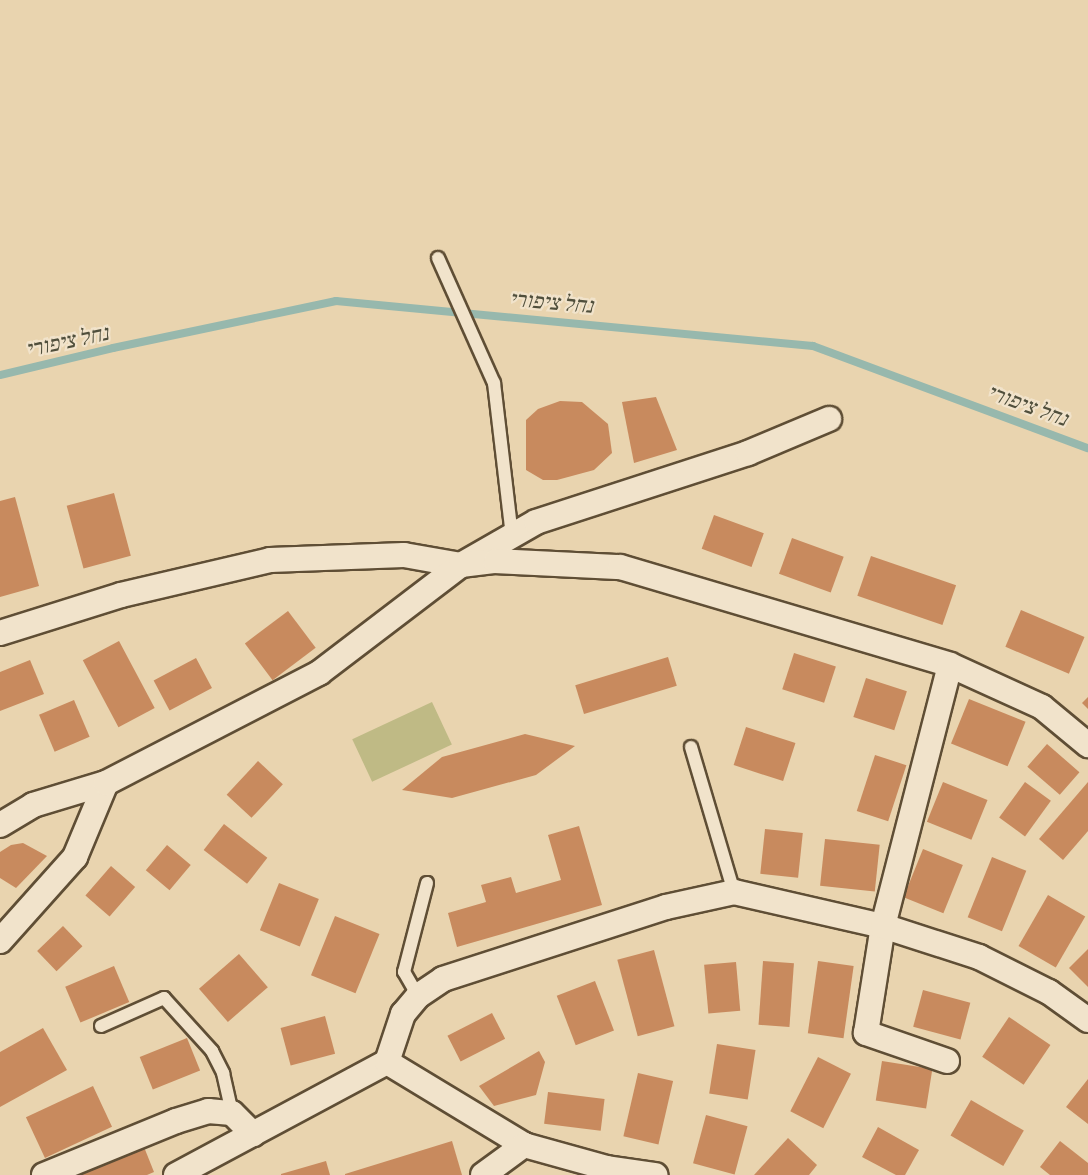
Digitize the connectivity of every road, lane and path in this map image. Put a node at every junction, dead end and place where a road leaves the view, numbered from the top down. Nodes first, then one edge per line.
1 (438, 258) dead end
2 (829, 419) dead end
3 (512, 536) junction
4 (461, 565) junction
5 (0, 633) edge
6 (950, 665) junction
7 (1088, 745) edge
8 (691, 747) dead end
9 (106, 783) junction
10 (0, 825) edge
11 (427, 883) dead end
12 (734, 892) junction
13 (883, 926) junction
14 (0, 941) edge
15 (418, 996) junction
16 (1088, 1020) edge
17 (101, 1026) dead end
18 (947, 1061) dead end
19 (387, 1062) junction
20 (232, 1113) junction
21 (253, 1134) junction
22 (524, 1145) junction
23 (44, 1175) edge
24 (176, 1175) edge
25 (483, 1175) edge
26 (655, 1175) edge

1 - 3 lane
2 - 3 street
3 - 4 street
4 - 5 street
4 - 6 street
4 - 9 street
6 - 7 street
6 - 13 street
8 - 12 lane
9 - 10 street
9 - 14 street
11 - 15 lane
12 - 13 street
12 - 15 street
13 - 16 street
13 - 18 street
15 - 19 street
17 - 20 lane
19 - 21 street
19 - 22 street
20 - 21 street
20 - 23 street
21 - 24 street
22 - 25 street
22 - 26 street

